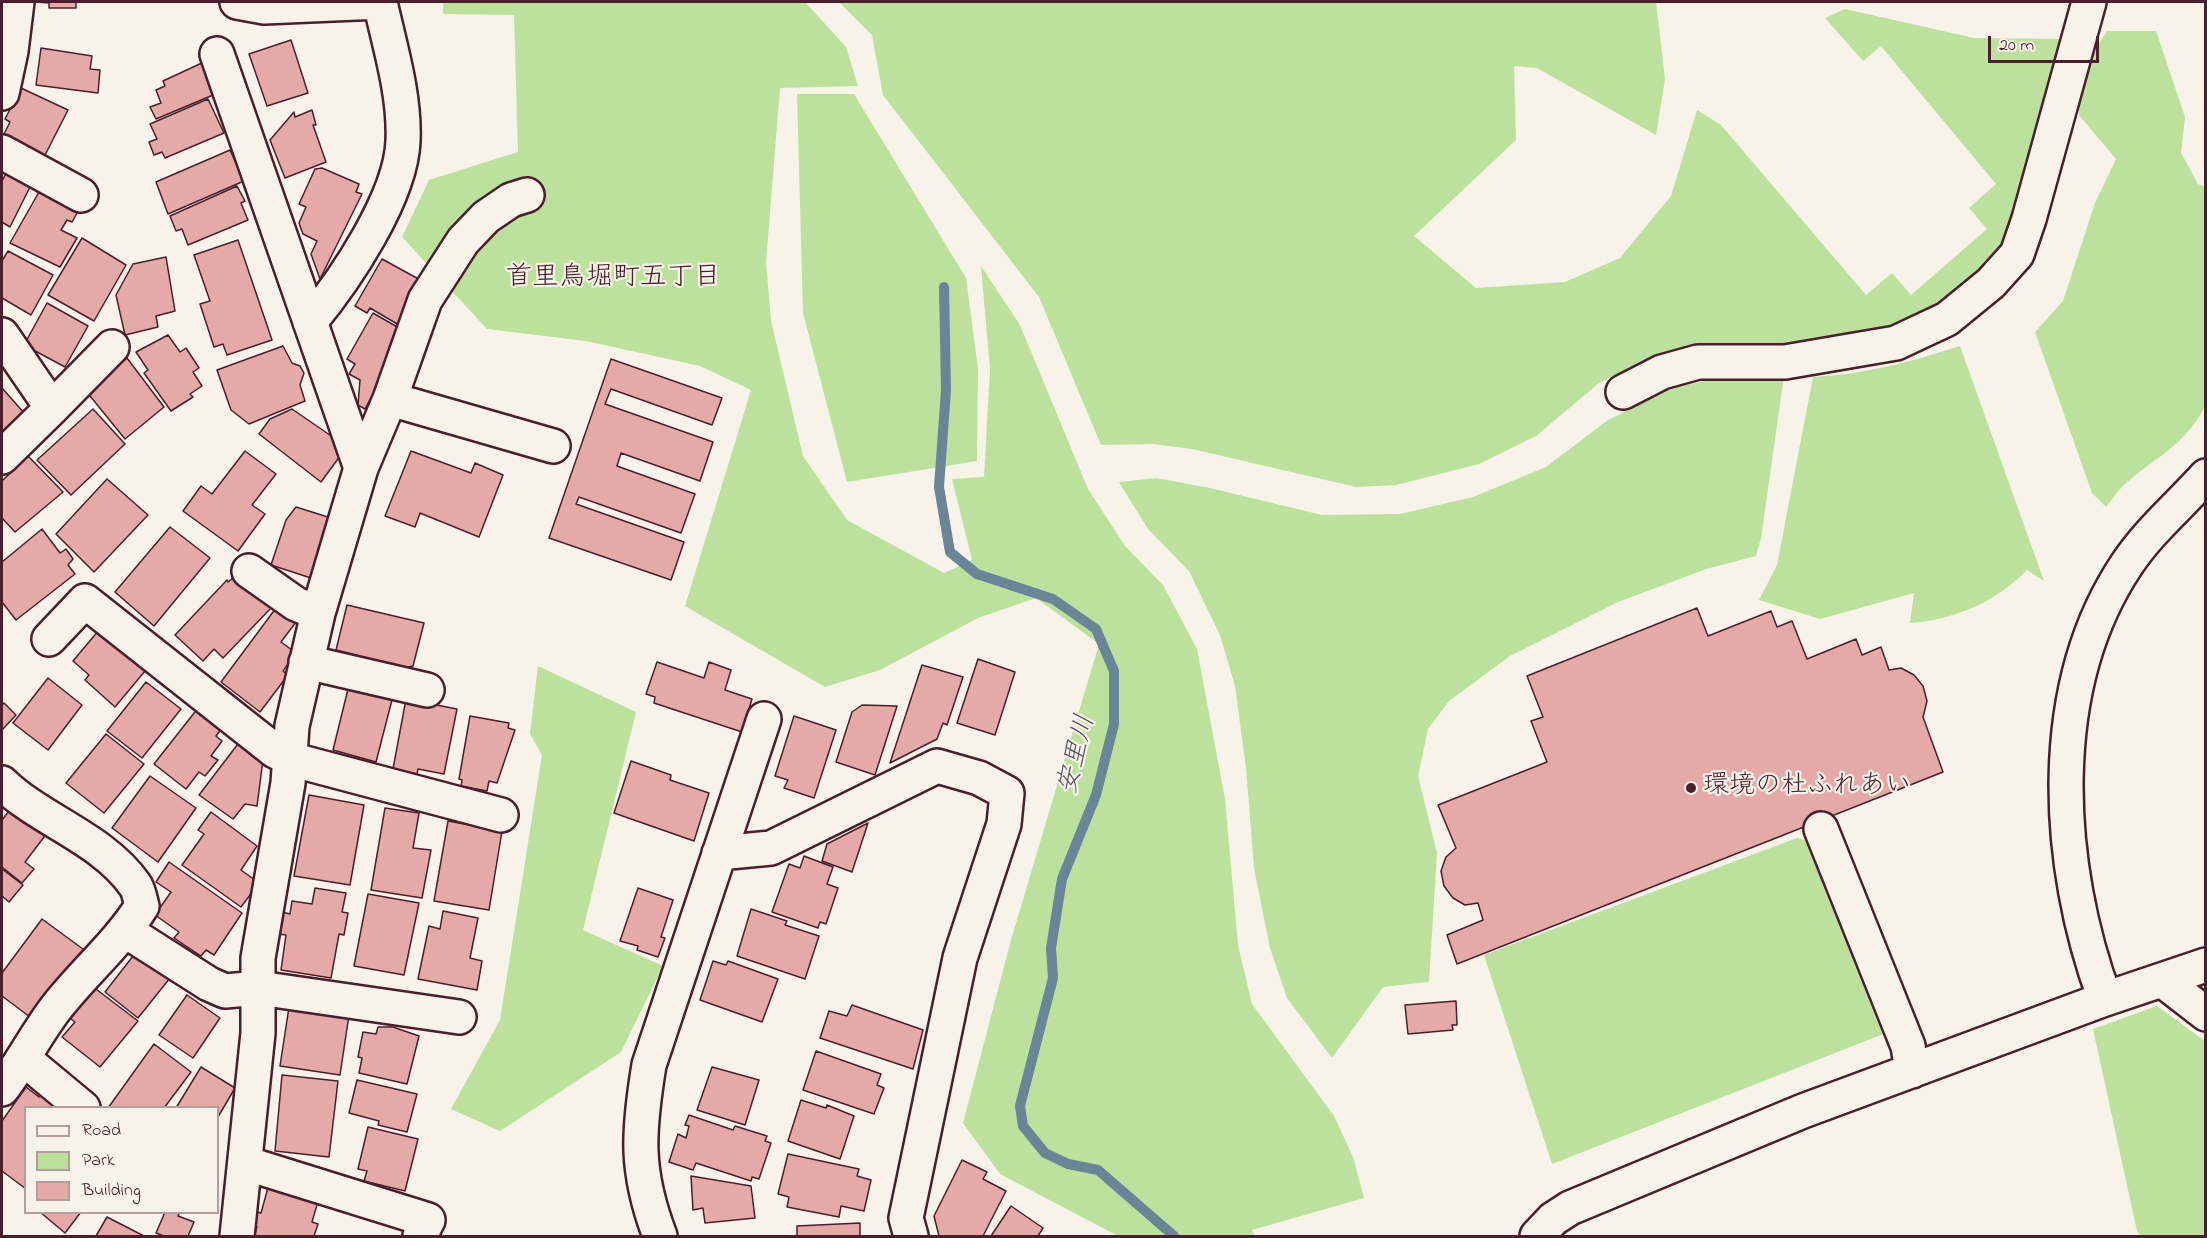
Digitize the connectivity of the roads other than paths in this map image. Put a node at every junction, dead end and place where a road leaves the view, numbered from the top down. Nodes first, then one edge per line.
1 (17, 2) edge
2 (237, 2) edge
3 (380, 2) edge
4 (2089, 2) edge
5 (217, 54) dead end
6 (2, 93) edge
7 (2, 152) edge
8 (81, 195) dead end
9 (527, 195) dead end
10 (310, 322) junction
11 (2, 335) edge
12 (112, 347) dead end
13 (1623, 392) dead end
14 (390, 399) junction
15 (52, 408) junction
16 (553, 446) dead end
17 (2, 458) edge
18 (361, 468) junction
19 (2205, 476) edge
20 (249, 571) dead end
21 (318, 613) junction
22 (49, 639) dead end
23 (306, 662) junction
24 (427, 690) dead end
25 (764, 719) dead end
26 (290, 759) junction
27 (2, 783) edge
28 (501, 815) dead end
29 (1821, 829) dead end
30 (719, 853) junction
31 (126, 931) junction
32 (2205, 965) edge
33 (2162, 980) junction
34 (259, 988) junction
35 (2104, 999) junction
36 (2205, 1014) edge
37 (459, 1017) dead end
38 (24, 1059) junction
39 (1912, 1071) junction
40 (2, 1089) edge
41 (83, 1106) edge
42 (245, 1163) junction
43 (237, 1236) edge
44 (420, 1236) edge
45 (660, 1236) edge
46 (911, 1236) edge
47 (1538, 1236) edge

1 - 6 street
2 - 3 street
3 - 10 street
4 - 13 street
5 - 10 street
7 - 8 street
9 - 14 street
10 - 18 street
11 - 15 street
12 - 15 street
14 - 16 street
14 - 18 street
15 - 17 street
18 - 21 street
19 - 35 street
20 - 21 street
21 - 23 street
22 - 26 street
23 - 24 street
23 - 26 street
25 - 30 street
26 - 28 street
26 - 34 street
27 - 31 street
29 - 39 street
30 - 45 street
30 - 46 street
31 - 34 street
31 - 38 street
32 - 33 street
33 - 35 street
33 - 36 street
34 - 37 street
34 - 42 street
35 - 39 street
38 - 40 street
38 - 41 street
39 - 47 street
42 - 43 street
42 - 44 street

